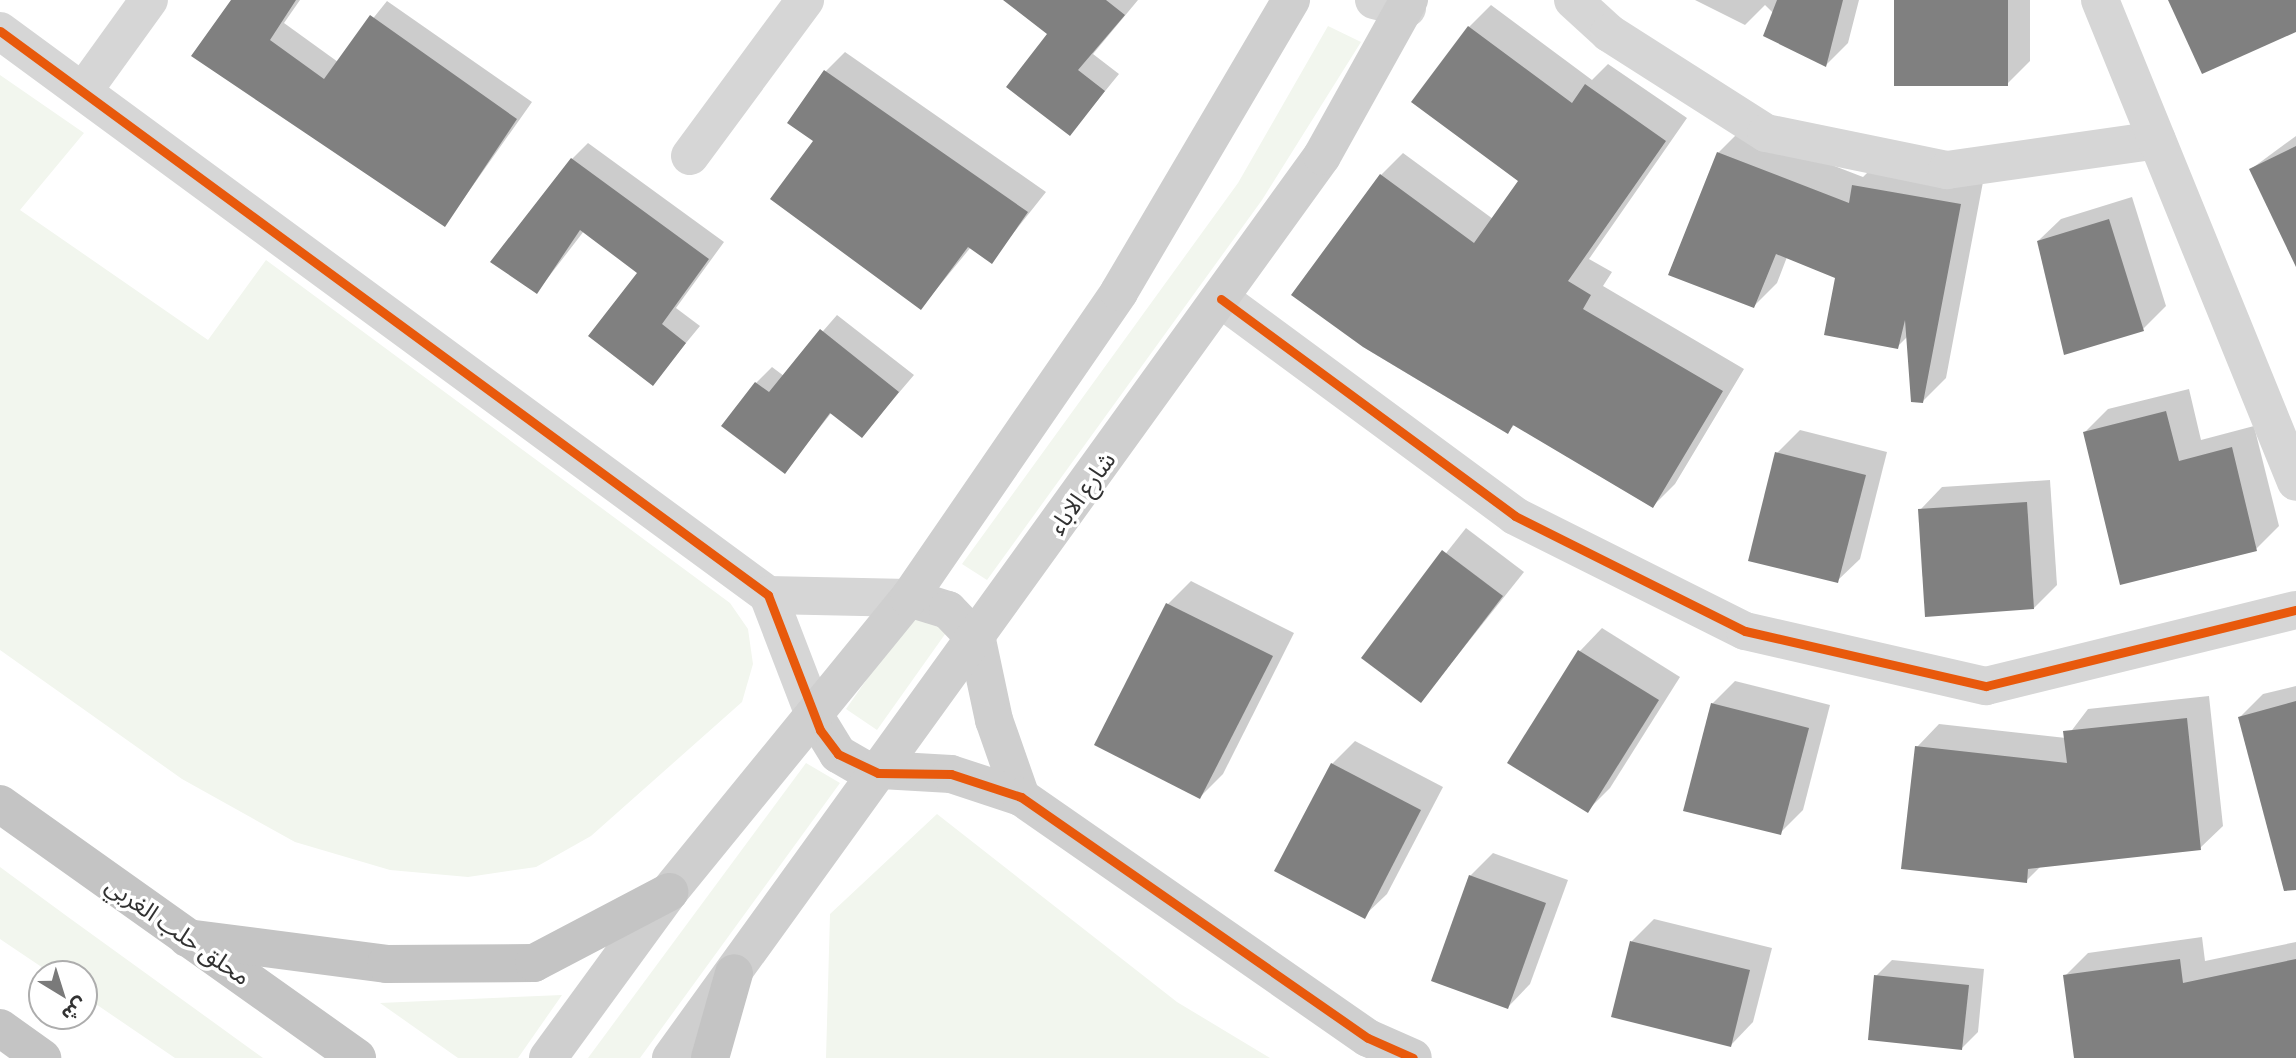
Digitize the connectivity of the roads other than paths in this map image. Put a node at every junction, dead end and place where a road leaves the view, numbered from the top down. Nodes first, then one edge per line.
1 (149, 0) edge
2 (805, 0) edge
3 (1291, 0) edge
4 (1573, 0) edge
5 (2100, 0) edge
6 (1397, 3) edge
7 (0, 31) edge
8 (84, 90) junction
9 (2157, 140) junction
10 (690, 156) dead end
11 (1222, 299) junction
12 (2296, 482) edge
13 (768, 595) junction
14 (909, 598) junction
15 (2296, 610) edge
16 (977, 640) junction
17 (814, 715) junction
18 (878, 773) junction
19 (1021, 797) junction
20 (0, 804) edge
21 (669, 891) junction
22 (187, 938) junction
23 (734, 972) junction
24 (0, 1028) edge
25 (42, 1058) edge
26 (357, 1058) edge
27 (548, 1058) edge
28 (671, 1058) edge
29 (710, 1058) edge
30 (1413, 1058) edge

1 - 8 street
2 - 10 street
3 - 14 main road
4 - 9 street
5 - 9 street
6 - 11 main road, شارع الاباء
7 - 8 street
8 - 13 street
9 - 12 street
11 - 15 street
11 - 16 main road, شارع الاباء
13 - 14 street
13 - 17 street
14 - 16 main road
14 - 17 main road
16 - 18 main road, شارع الاباء
16 - 19 main road
17 - 18 main road
17 - 21 main road
18 - 19 main road
18 - 23 main road, شارع الاباء
19 - 30 main road
20 - 22 highway, محلق حلب الغربي
21 - 22 highway
21 - 27 main road
22 - 26 highway, محلق حلب الغربي
23 - 28 main road, شارع الاباء
23 - 29 highway
24 - 25 highway

